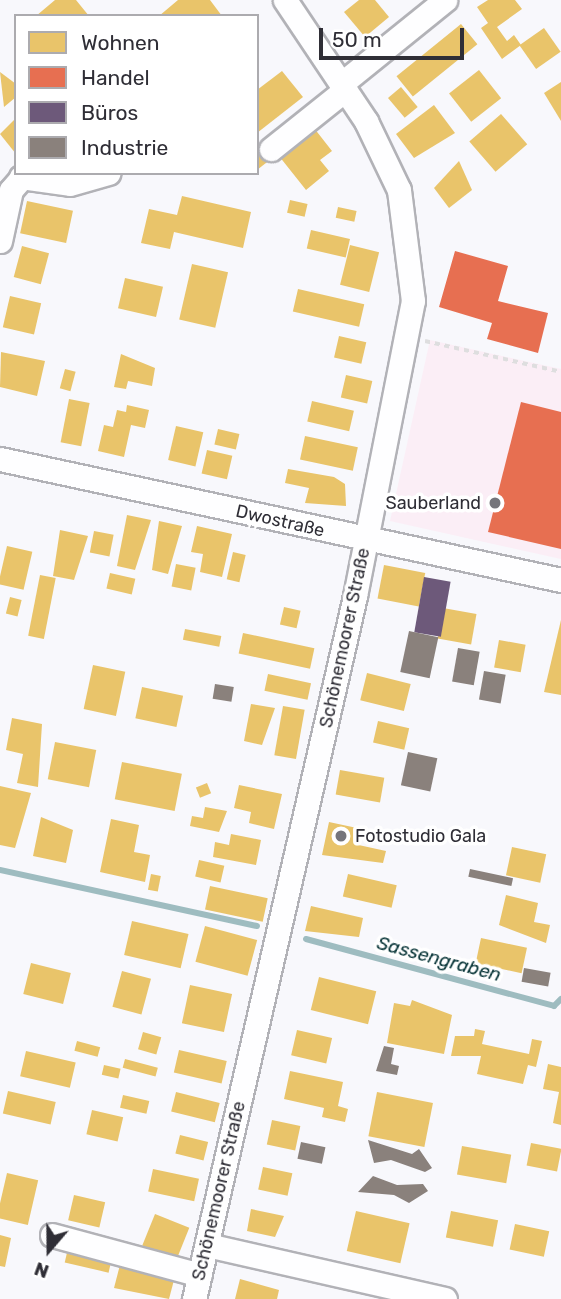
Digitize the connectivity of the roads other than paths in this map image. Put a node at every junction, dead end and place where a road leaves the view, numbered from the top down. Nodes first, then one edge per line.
1 (285, 0) edge
2 (446, 0) edge
3 (343, 87) junction
4 (271, 149) dead end
5 (24, 175) edge
6 (101, 175) edge
7 (0, 241) edge
8 (0, 459) edge
9 (366, 540) junction
10 (561, 580) edge
11 (52, 1235) dead end
12 (207, 1245) junction
13 (200, 1275) junction
14 (194, 1299) edge
15 (445, 1299) edge

1 - 3 street, Schönemoorer Straße
2 - 3 street
3 - 4 street
3 - 9 street, Schönemoorer Straße
5 - 6 street
5 - 7 street
8 - 9 street, Dwostraße
9 - 10 street, Dwostraße
9 - 12 street, Schönemoorer Straße
11 - 13 street
12 - 13 street, Schönemoorer Straße
12 - 15 street
13 - 14 street, Schönemoorer Straße

